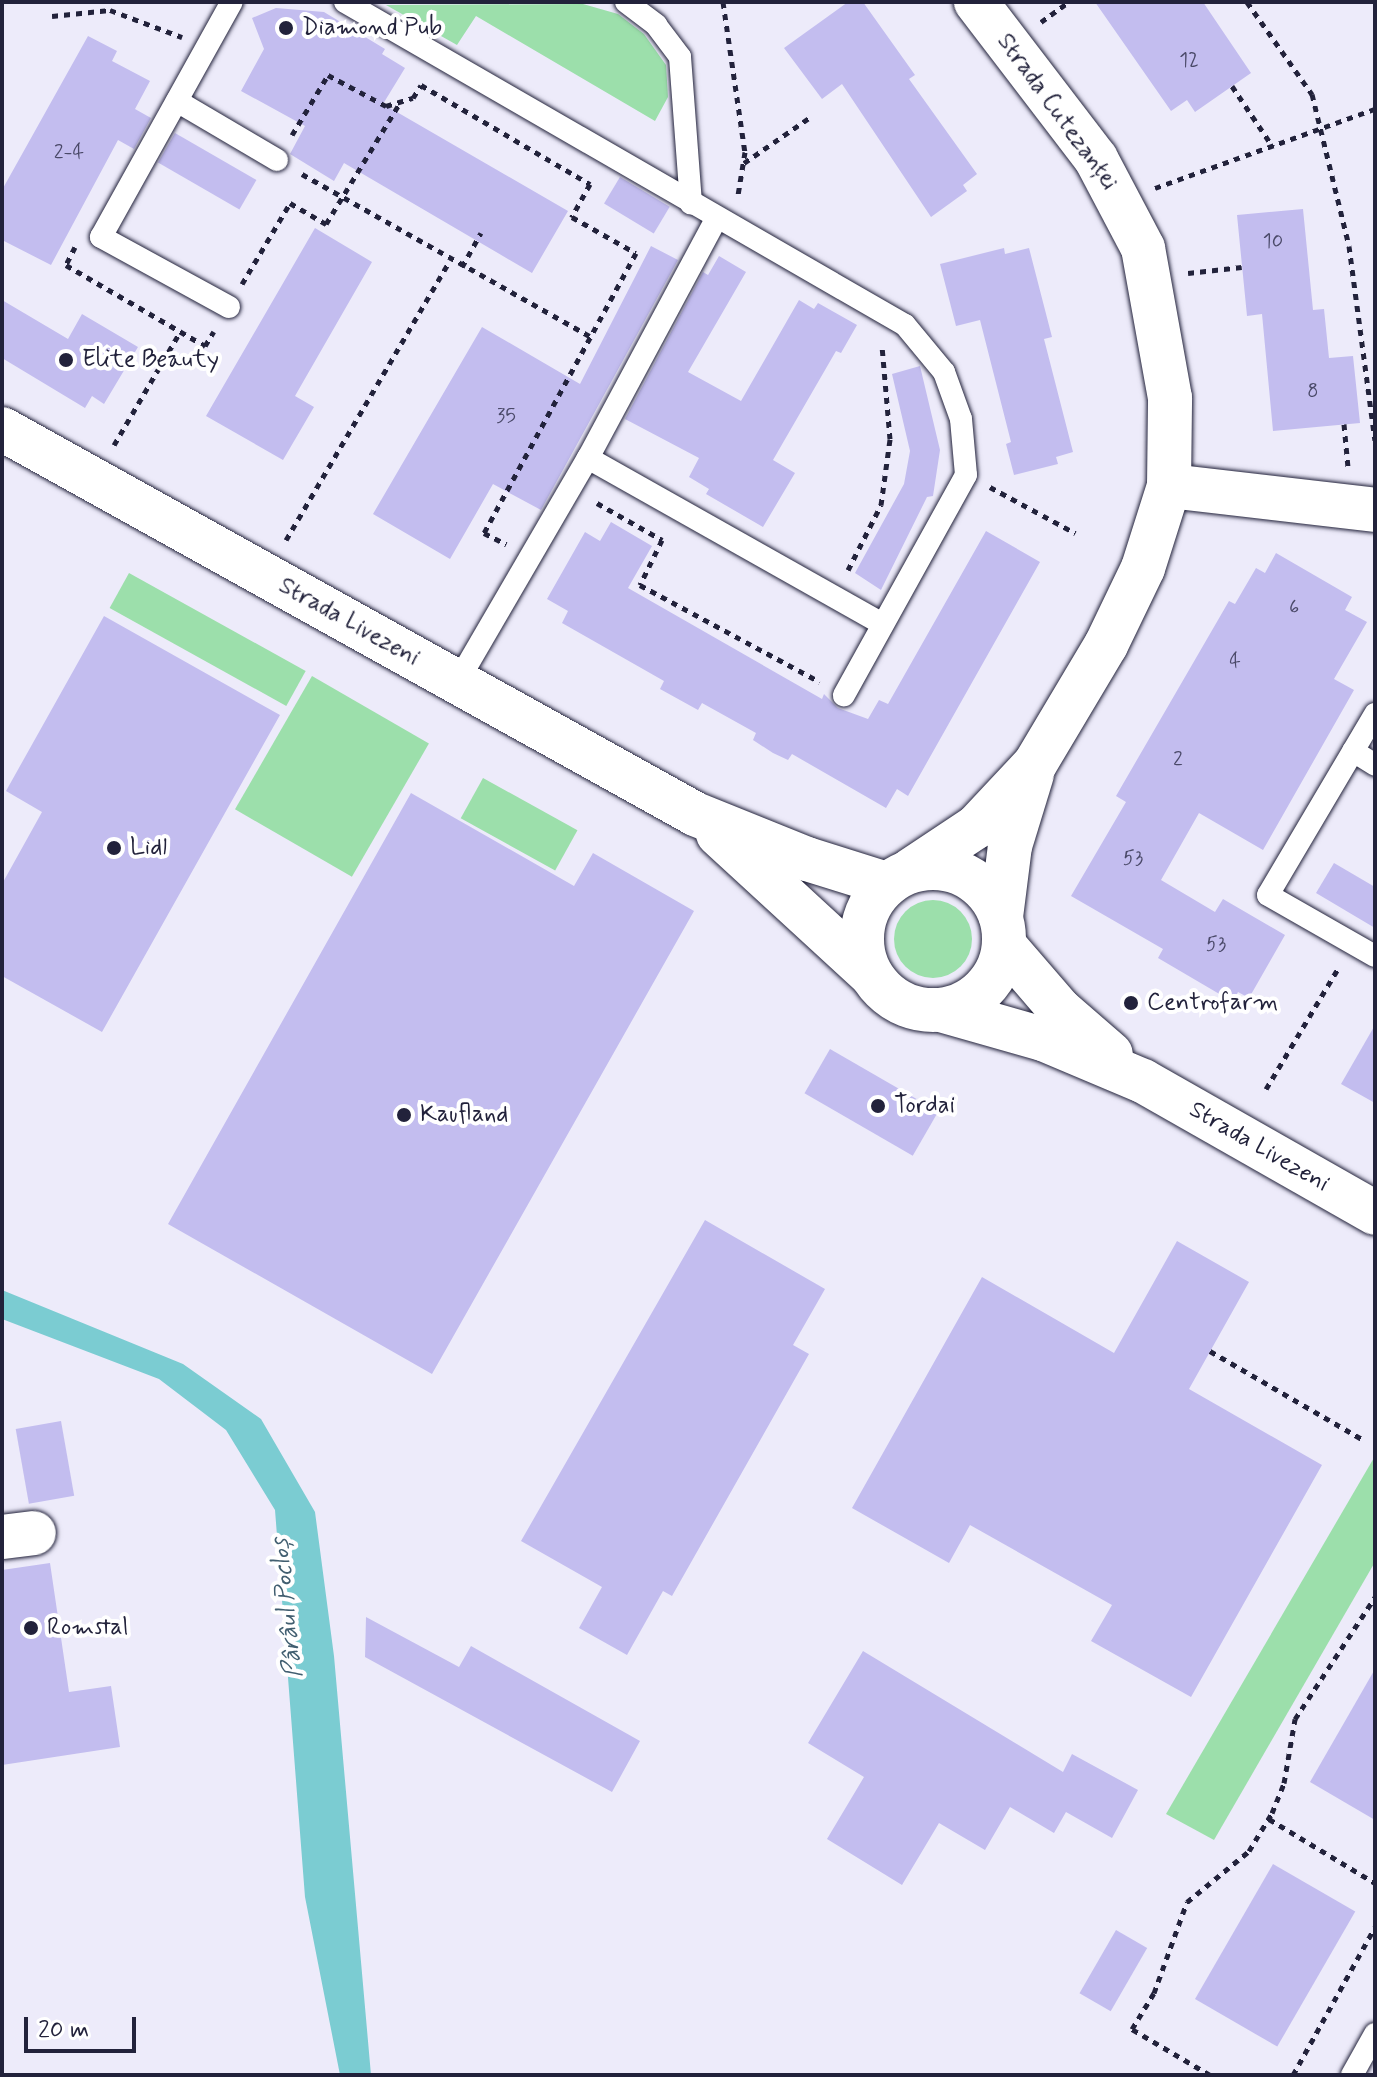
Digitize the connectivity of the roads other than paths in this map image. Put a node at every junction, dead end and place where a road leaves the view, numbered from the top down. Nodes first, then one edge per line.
1 (232, 2) edge
2 (345, 2) edge
3 (626, 2) edge
4 (976, 2) edge
5 (177, 101) junction
6 (277, 160) road end
7 (691, 204) junction
8 (724, 224) junction
9 (229, 307) road end
10 (2, 429) edge
11 (588, 458) junction
12 (1169, 486) junction
13 (1362, 496) edge
14 (883, 624) junction
15 (458, 681) junction
16 (844, 695) dead end
17 (1375, 714) edge
18 (1353, 751) junction
19 (1035, 764) junction
20 (1375, 765) edge
21 (695, 814) junction
22 (899, 877) junction
23 (1002, 931) junction
24 (1375, 956) edge
25 (870, 974) junction
26 (941, 1010) junction
27 (1143, 1081) junction
28 (1375, 1213) edge
29 (1375, 2034) edge
30 (1352, 2075) edge

1 - 5 lane
2 - 7 lane
3 - 7 lane
4 - 12 main road, Strada Cutezanței
5 - 6 lane
5 - 9 lane
7 - 8 lane
8 - 11 lane
8 - 14 lane
10 - 15 main road, Strada Livezeni
11 - 14 lane
11 - 15 lane
12 - 13 main road
12 - 19 main road, Strada Cutezanței
14 - 16 lane
15 - 21 main road, Strada Livezeni
17 - 18 lane
18 - 20 lane
18 - 24 lane
19 - 22 main road, Strada Cutezanței
19 - 23 main road, Strada Cutezanței
21 - 22 main road, Strada Livezeni
21 - 25 main road, Strada Livezeni
22 - 23 main road
22 - 25 main road
23 - 26 main road
23 - 27 main road, Strada Livezeni
25 - 26 main road
26 - 27 main road, Strada Livezeni
27 - 28 main road, Strada Livezeni
29 - 30 lane

